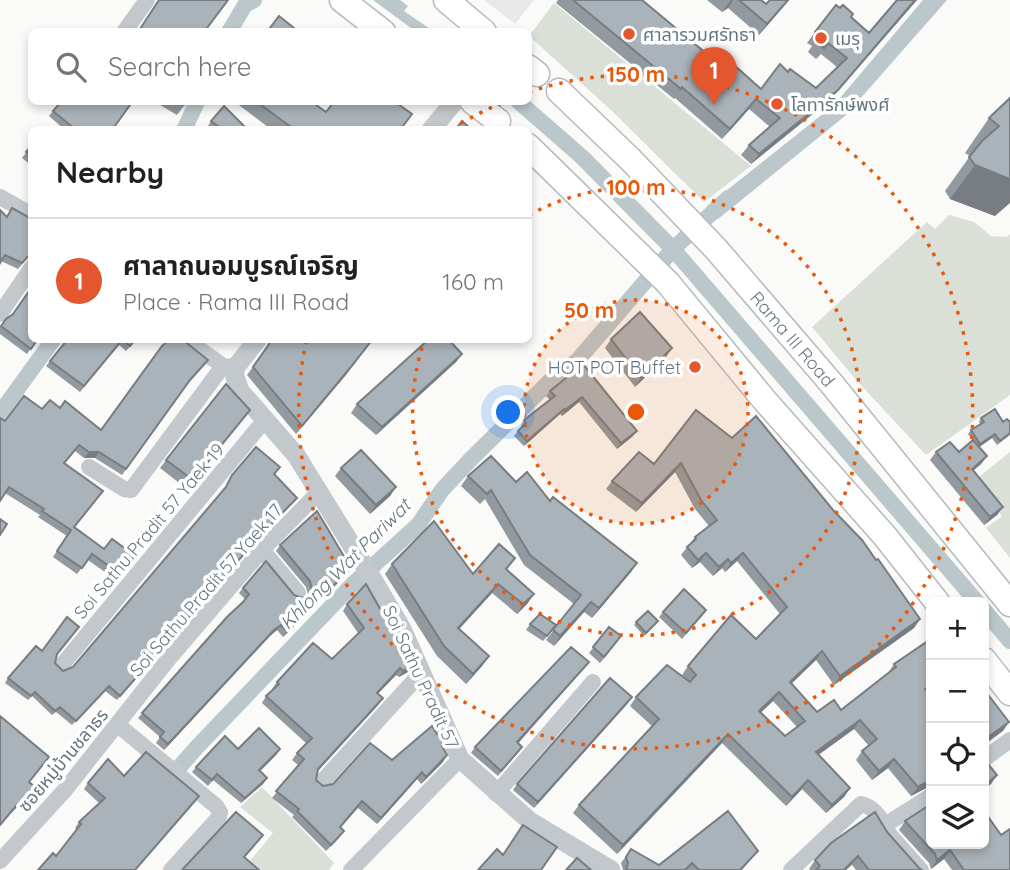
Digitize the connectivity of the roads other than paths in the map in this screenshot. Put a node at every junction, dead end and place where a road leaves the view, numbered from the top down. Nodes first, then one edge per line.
1 (148, 0) edge
2 (342, 0) edge
3 (446, 0) edge
4 (127, 28) edge
5 (378, 28) edge
6 (479, 28) edge
7 (559, 91) dead end
8 (452, 105) edge
9 (477, 105) edge
10 (498, 121) dead end
11 (434, 126) edge
12 (532, 150) edge
13 (0, 197) edge
14 (28, 213) edge
15 (28, 273) edge
16 (0, 314) edge
17 (192, 343) edge
18 (254, 343) edge
19 (229, 367) junction
20 (264, 421) junction
21 (89, 467) dead end
22 (318, 493) junction
23 (262, 550) junction
24 (298, 593) edge
25 (933, 597) edge
26 (1010, 604) edge
27 (62, 665) dead end
28 (989, 666) edge
29 (421, 673) junction
30 (593, 682) dead end
31 (1010, 693) edge
32 (122, 720) junction
33 (1010, 740) edge
34 (989, 755) edge
35 (460, 759) junction
36 (321, 783) edge
37 (496, 793) junction
38 (926, 799) edge
39 (885, 825) junction
40 (0, 861) edge
41 (171, 870) edge
42 (351, 870) edge
43 (611, 870) edge
44 (791, 870) edge
45 (921, 870) edge

1 - 4 street
2 - 5 main road
3 - 6 main road
7 - 26 main road, Rama III Road
8 - 11 street
9 - 10 main road
12 - 25 main road
13 - 14 street
15 - 16 street
17 - 19 street
18 - 19 street
19 - 20 street, Soi Sathu Pradit 57
19 - 21 street
20 - 22 street, Soi Sathu Pradit 57
20 - 27 street, Soi Sathu Pradit 57 Yaek 19
22 - 23 street, Soi Sathu Pradit 57 Yaek 17
22 - 29 street, Soi Sathu Pradit 57
23 - 24 street
23 - 32 street, Soi Sathu Pradit 57 Yaek 17
28 - 31 main road
29 - 35 street, Soi Sathu Pradit 57
29 - 36 street
30 - 37 street
32 - 40 street, ซอยหมู่บ้านชลาธร
32 - 41 street
33 - 34 street
35 - 37 street, Soi Sathu Pradit 57
35 - 42 street
37 - 43 street, Soi Sathu Pradit 57
38 - 39 street
39 - 44 street
39 - 45 street

